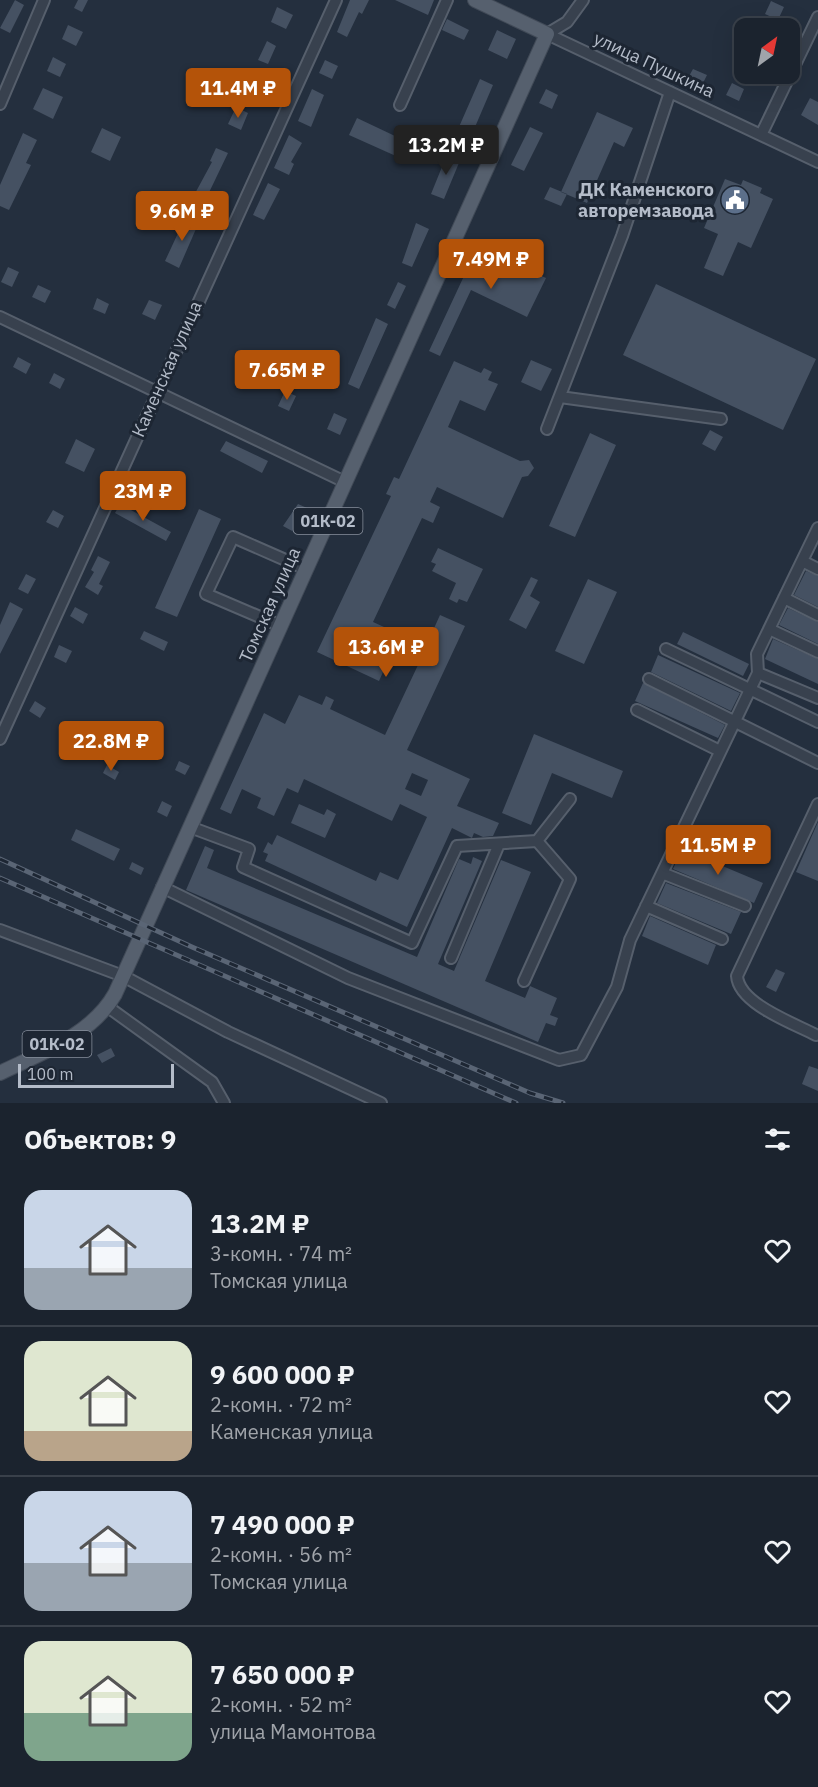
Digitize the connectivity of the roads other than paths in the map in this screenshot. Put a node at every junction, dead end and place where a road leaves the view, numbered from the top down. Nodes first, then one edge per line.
1 (44, 0) edge
2 (336, 0) edge
3 (447, 0) edge
4 (583, 0) edge
5 (482, 2) edge
6 (818, 17) edge
7 (548, 34) junction
8 (670, 92) junction
9 (0, 104) edge
10 (400, 105) dead end
11 (761, 135) junction
12 (818, 162) edge
13 (0, 318) edge
14 (156, 392) junction
15 (560, 397) junction
16 (722, 419) dead end
17 (547, 429) dead end
18 (345, 482) junction
19 (817, 534) edge
20 (802, 561) junction
21 (306, 568) junction
22 (818, 569) edge
23 (784, 598) junction
24 (818, 615) edge
25 (281, 626) junction
26 (769, 629) junction
27 (666, 649) dead end
28 (818, 652) edge
29 (758, 673) junction
30 (650, 679) dead end
31 (750, 688) junction
32 (818, 698) edge
33 (638, 710) dead end
34 (734, 722) junction
35 (818, 722) edge
36 (0, 739) edge
37 (720, 751) junction
38 (818, 763) edge
39 (570, 799) dead end
40 (818, 804) edge
41 (190, 827) junction
42 (537, 842) junction
43 (499, 844) junction
44 (662, 873) junction
45 (162, 887) junction
46 (646, 906) junction
47 (745, 906) dead end
48 (0, 930) edge
49 (723, 939) dead end
50 (451, 958) dead end
51 (123, 976) junction
52 (524, 981) dead end
53 (108, 1006) junction
54 (816, 1035) dead end
55 (0, 1073) edge
56 (224, 1103) edge
57 (381, 1103) edge

1 - 9 street
2 - 14 street, Каменская улица
3 - 10 street
4 - 7 street, Томская улица
5 - 7 main road, улица Пушкина
6 - 11 street
7 - 8 street, улица Пушкина
7 - 18 main road, Томская улица / 01К-02
8 - 11 street, улица Пушкина
8 - 15 street
11 - 12 street, улица Пушкина
13 - 14 street
14 - 18 street
14 - 36 street, Каменская улица
15 - 16 street
15 - 17 street
18 - 21 main road, Томская улица / 01К-02
19 - 20 street
20 - 22 street
20 - 23 street
21 - 25 main road, Томская улица / 01К-02
21 - 25 street
23 - 24 street
23 - 26 street
25 - 41 main road, Томская улица / 01К-02
26 - 28 street
26 - 29 street
27 - 31 street
29 - 31 street
29 - 32 street
30 - 34 street
31 - 34 street
31 - 35 street
33 - 37 street
34 - 37 street
34 - 38 street
37 - 44 street
39 - 42 street
40 - 54 street
41 - 43 street
41 - 45 main road, Томская улица / 01К-02
42 - 43 street
42 - 52 street
43 - 50 street
44 - 46 street
44 - 47 street
45 - 46 street
45 - 51 main road, Томская улица / 01К-02
46 - 49 street
48 - 51 street
51 - 53 main road, Томская улица / 01К-02
51 - 57 street
53 - 55 main road, 01К-02
53 - 56 street

